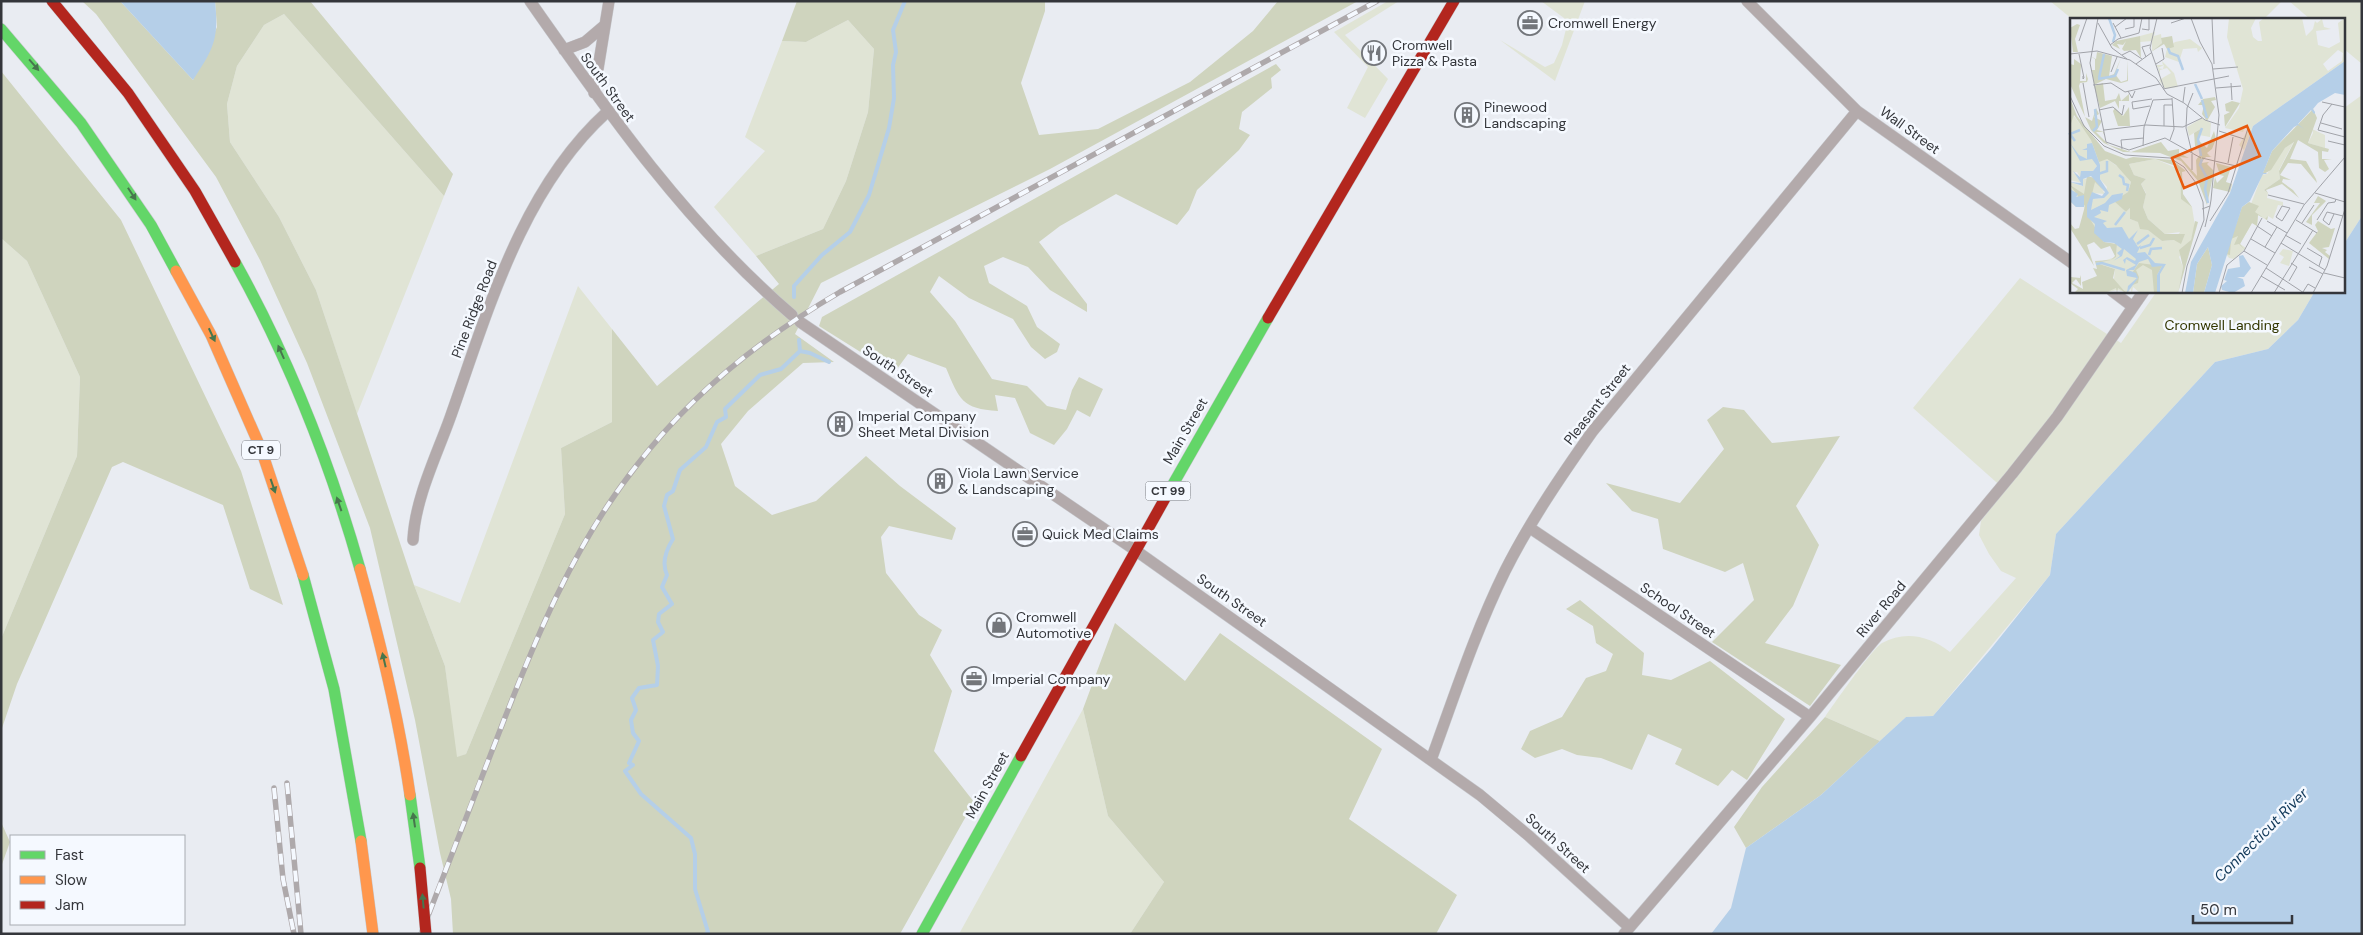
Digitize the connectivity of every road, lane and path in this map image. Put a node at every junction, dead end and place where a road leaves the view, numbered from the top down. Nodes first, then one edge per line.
1 (52, 1) edge
2 (530, 1) edge
3 (609, 1) edge
4 (1454, 1) edge
5 (1747, 1) edge
6 (605, 25) junction
7 (1, 29) edge
8 (564, 50) junction
9 (594, 93) junction
10 (1857, 110) junction
11 (607, 112) junction
12 (2070, 262) edge
13 (2113, 292) edge
14 (2143, 292) edge
15 (2134, 307) junction
16 (1530, 528) junction
17 (413, 540) dead end
18 (1135, 550) junction
19 (1810, 717) junction
20 (1431, 760) junction
21 (1626, 930) edge
22 (373, 934) edge
23 (426, 934) edge
24 (922, 934) edge

23 -> 1 main road, bridge
2 - 8 street, South Street
3 - 6 street
4 - 18 main road, Main Street / CT 99
5 - 10 street, Wall Street
6 - 8 street
6 - 9 street
7 -> 22 main road, CT 9
8 - 9 street, South Street
9 - 11 street, South Street
10 - 12 street, Wall Street
10 - 16 street, Pleasant Street
11 - 17 street, Pine Ridge Road
11 - 18 street, South Street
13 - 15 street
14 - 15 street, River Road
15 - 19 street, River Road
16 - 19 street, School Street
16 - 20 street, Pleasant Street
18 - 20 street, South Street
18 - 24 main road, Main Street / CT 99
19 - 21 street, River Road
20 - 21 street, South Street

